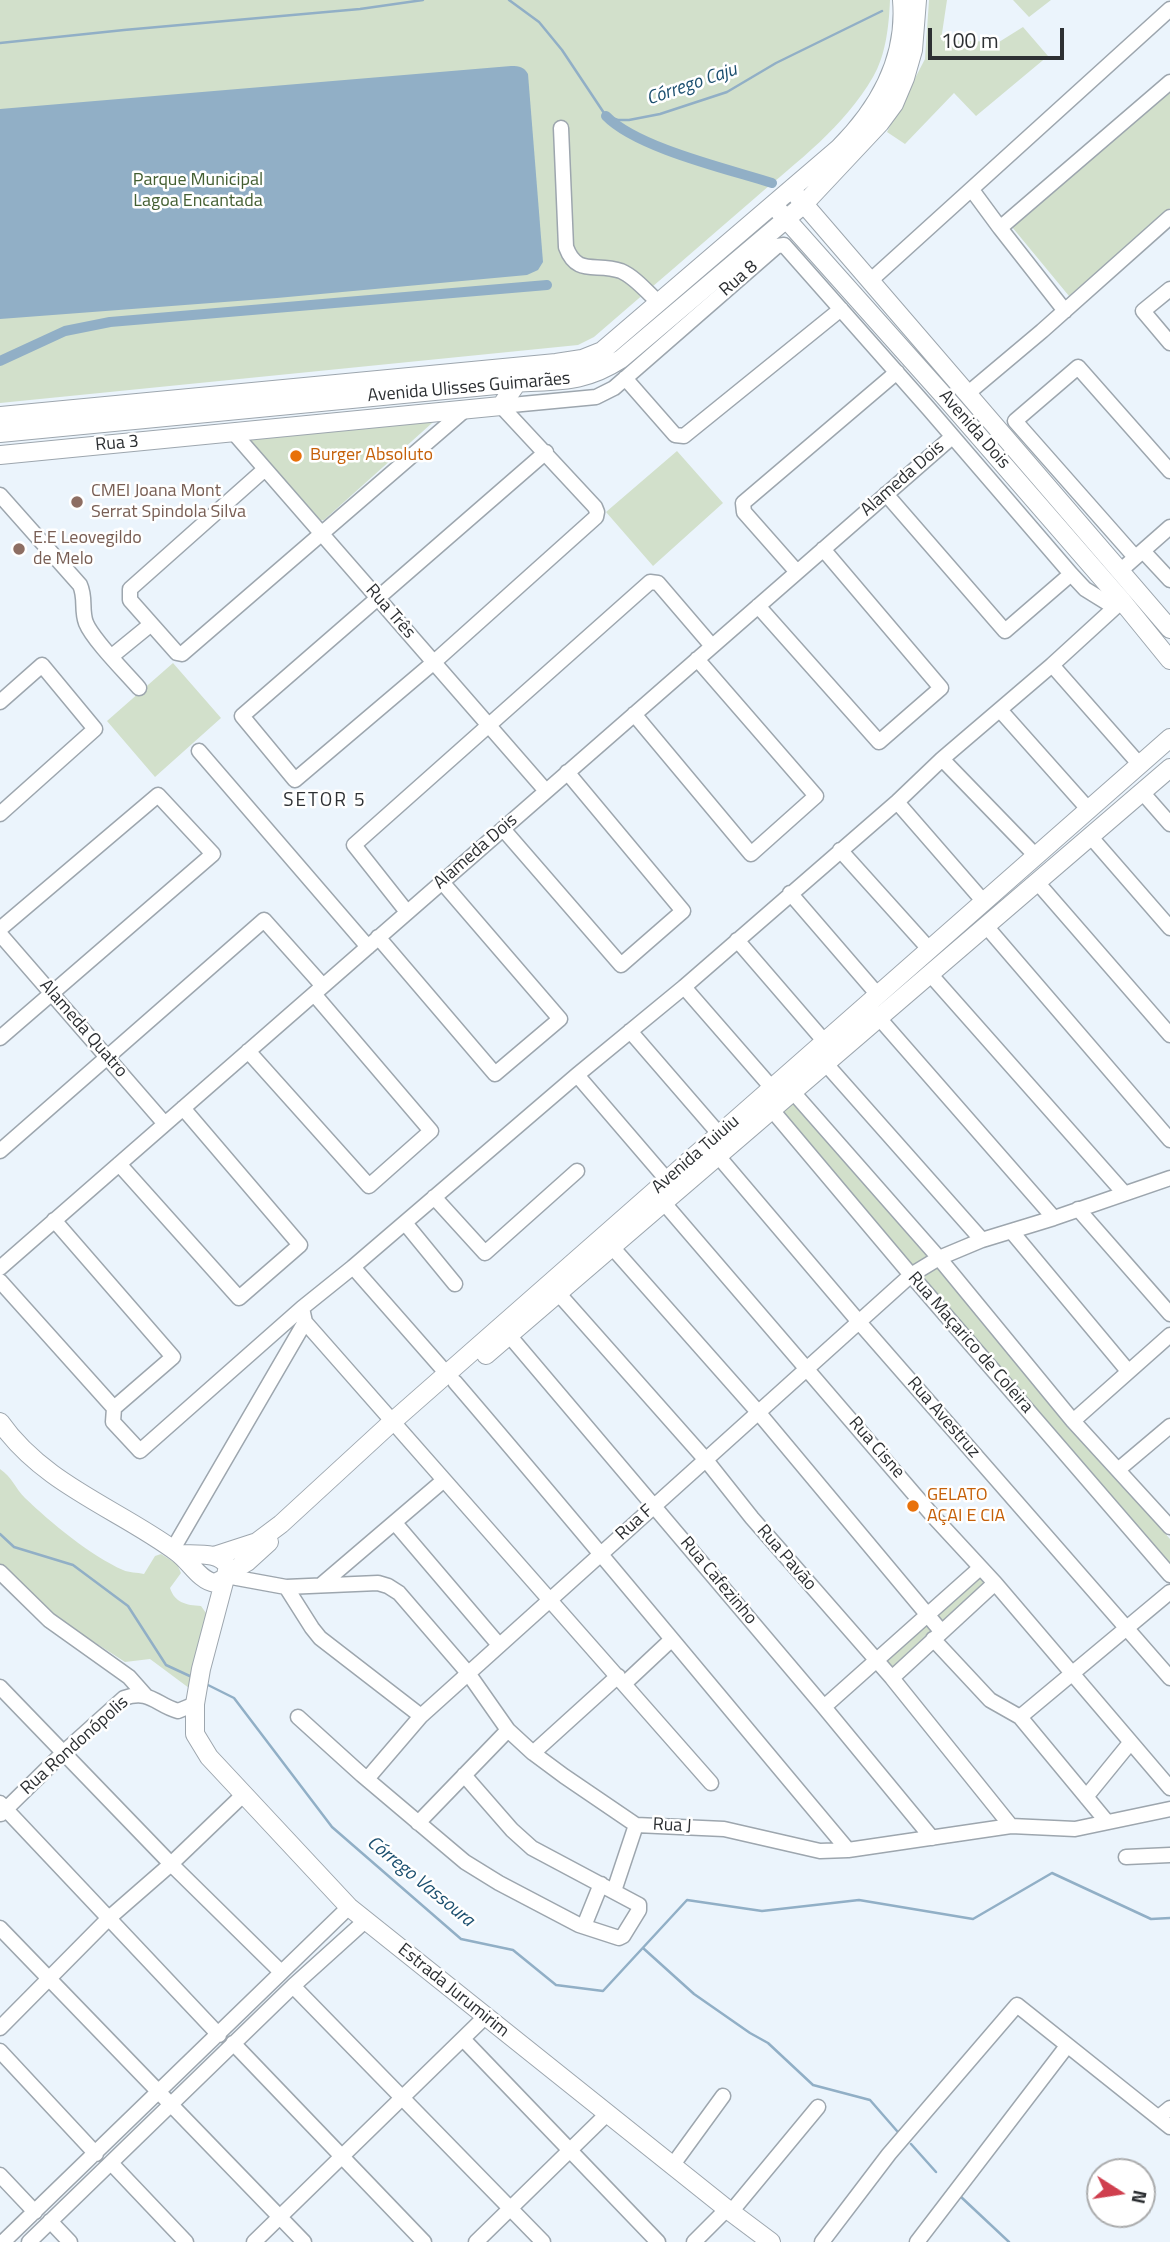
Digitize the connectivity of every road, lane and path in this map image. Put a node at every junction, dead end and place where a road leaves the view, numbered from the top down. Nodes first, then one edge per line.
1 (909, 1) edge
2 (1170, 9) edge
3 (1170, 82) edge
4 (561, 128) dead end
5 (790, 188) junction
6 (972, 190) junction
7 (772, 204) junction
8 (804, 204) junction
9 (1170, 217) edge
10 (787, 219) junction
11 (1000, 228) junction
12 (822, 258) junction
13 (809, 271) junction
14 (870, 281) junction
15 (1170, 289) edge
16 (659, 303) junction
17 (841, 309) junction
18 (1065, 311) junction
19 (873, 314) junction
20 (859, 328) junction
21 (1170, 343) edge
22 (897, 372) junction
23 (625, 378) junction
24 (517, 383) junction
25 (967, 394) junction
26 (944, 396) junction
27 (501, 406) junction
28 (466, 409) junction
29 (929, 409) junction
30 (0, 416) edge
31 (233, 432) junction
32 (0, 433) edge
33 (952, 437) junction
34 (546, 452) junction
35 (0, 455) edge
36 (265, 469) junction
37 (1170, 471) edge
38 (886, 494) junction
39 (0, 495) edge
40 (1170, 527) edge
41 (321, 535) junction
42 (823, 549) junction
43 (1139, 554) junction
44 (1120, 571) junction
45 (797, 572) junction
46 (1070, 574) junction
47 (1170, 580) edge
48 (379, 598) junction
49 (1118, 604) junction
50 (758, 606) junction
51 (150, 625) junction
52 (1170, 629) edge
53 (712, 646) junction
54 (112, 656) junction
55 (697, 659) junction
56 (1170, 660) edge
57 (433, 663) junction
58 (1052, 665) junction
59 (139, 688) dead end
60 (0, 702) edge
61 (1000, 710) junction
62 (634, 714) junction
63 (489, 726) junction
64 (1170, 738) edge
65 (199, 751) dead end
66 (942, 759) junction
67 (1140, 765) junction
68 (1170, 768) edge
69 (567, 772) junction
70 (546, 791) junction
71 (1142, 792) junction
72 (897, 802) junction
73 (1089, 810) junction
74 (0, 814) edge
75 (1170, 824) edge
76 (503, 829) junction
77 (1090, 836) junction
78 (840, 850) junction
79 (1036, 856) junction
80 (442, 882) junction
81 (1037, 882) junction
82 (790, 893) junction
83 (984, 902) junction
84 (407, 912) junction
85 (986, 926) junction
86 (1170, 928) edge
87 (0, 931) edge
88 (737, 940) junction
89 (373, 942) junction
90 (930, 950) junction
91 (930, 974) junction
92 (909, 980) junction
93 (684, 987) junction
94 (318, 990) junction
95 (52, 994) junction
96 (878, 995) junction
97 (879, 1018) junction
98 (630, 1031) junction
99 (1170, 1035) edge
100 (0, 1038) edge
101 (825, 1042) junction
102 (248, 1051) junction
103 (107, 1057) junction
104 (826, 1063) junction
105 (577, 1075) junction
106 (772, 1088) junction
107 (793, 1092) junction
108 (183, 1108) junction
109 (772, 1110) junction
110 (165, 1124) junction
111 (720, 1135) junction
112 (1170, 1140) edge
113 (0, 1151) edge
114 (718, 1156) junction
115 (118, 1164) junction
116 (577, 1171) dead end
117 (1170, 1178) edge
118 (668, 1181) junction
119 (1124, 1193) junction
120 (434, 1197) junction
121 (664, 1202) junction
122 (645, 1209) junction
123 (1078, 1209) junction
124 (1054, 1218) junction
125 (54, 1220) junction
126 (405, 1223) junction
127 (1012, 1232) junction
128 (982, 1240) junction
129 (612, 1247) junction
130 (939, 1258) junction
131 (2, 1261) edge
132 (353, 1267) junction
133 (911, 1275) junction
134 (0, 1282) edge
135 (455, 1284) dead end
136 (558, 1293) junction
137 (1170, 1314) edge
138 (303, 1315) junction
139 (859, 1322) junction
140 (505, 1331) junction
141 (1170, 1335) edge
142 (807, 1368) junction
143 (1128, 1371) junction
144 (451, 1378) junction
145 (114, 1408) junction
146 (758, 1412) junction
147 (1073, 1421) junction
148 (0, 1422) edge
149 (396, 1426) junction
150 (1170, 1426) edge
151 (706, 1460) junction
152 (1119, 1469) junction
153 (444, 1480) junction
154 (654, 1506) junction
155 (395, 1523) junction
156 (1169, 1525) edge
157 (176, 1552) junction
158 (602, 1553) junction
159 (213, 1556) junction
160 (980, 1569) junction
161 (0, 1572) edge
162 (1170, 1575) edge
163 (226, 1576) junction
164 (205, 1579) junction
165 (995, 1583) junction
166 (321, 1585) junction
167 (286, 1587) junction
168 (1170, 1592) edge
169 (549, 1601) junction
170 (928, 1617) junction
171 (214, 1620) junction
172 (1126, 1629) junction
173 (937, 1635) junction
174 (671, 1640) junction
175 (499, 1645) junction
176 (876, 1661) junction
177 (468, 1673) junction
178 (1072, 1674) junction
179 (892, 1678) junction
180 (1170, 1678) edge
181 (621, 1680) junction
182 (0, 1687) edge
183 (145, 1695) junction
184 (195, 1700) junction
185 (824, 1707) junction
186 (421, 1716) junction
187 (298, 1717) dead end
188 (1020, 1717) junction
189 (509, 1730) junction
190 (1130, 1743) junction
191 (64, 1752) junction
192 (533, 1753) junction
193 (464, 1776) junction
194 (367, 1779) junction
195 (711, 1783) dead end
196 (1170, 1788) edge
197 (243, 1795) junction
198 (1086, 1797) junction
199 (2, 1809) edge
200 (1170, 1809) edge
201 (1107, 1822) junction
202 (418, 1823) junction
203 (636, 1825) junction
204 (1011, 1826) junction
205 (932, 1838) junction
206 (848, 1850) junction
207 (1170, 1856) edge
208 (1126, 1857) dead end
209 (171, 1864) junction
210 (608, 1888) junction
211 (349, 1908) junction
212 (110, 1918) junction
213 (365, 1921) junction
214 (584, 1926) junction
215 (0, 1928) edge
216 (281, 1972) junction
217 (49, 1980) junction
218 (293, 1986) junction
219 (485, 2017) junction
220 (0, 2028) edge
221 (219, 2035) junction
222 (463, 2039) junction
223 (233, 2043) junction
224 (1067, 2046) junction
225 (0, 2051) edge
226 (158, 2093) junction
227 (723, 2096) dead end
228 (402, 2098) junction
229 (170, 2105) junction
230 (818, 2107) dead end
231 (608, 2113) junction
232 (1166, 2118) edge
233 (570, 2149) junction
234 (96, 2154) junction
235 (342, 2158) junction
236 (111, 2163) junction
237 (673, 2166) junction
238 (0, 2175) edge
239 (510, 2207) junction
240 (729, 2211) junction
241 (35, 2212) junction
242 (281, 2217) junction
243 (50, 2221) junction
244 (3, 2242) edge
245 (29, 2242) edge
246 (70, 2242) edge
247 (186, 2242) edge
248 (254, 2242) edge
249 (304, 2242) edge
250 (424, 2242) edge
251 (476, 2242) edge
252 (543, 2242) edge
253 (658, 2242) edge
254 (694, 2242) edge
255 (771, 2242) edge
256 (822, 2242) edge
257 (917, 2242) edge

1 - 5 main road, Avenida Ulisses Guimarães
1 - 8 main road, Avenida Ulisses Guimarães
2 - 6 street
3 - 11 street
4 - 16 street
5 - 7 main road, Avenida Ulisses Guimarães
5 - 8 main road, Avenida Dois
6 - 11 street
6 - 14 street
7 - 10 main road, Avenida Dois
7 - 16 main road, Avenida Ulisses Guimarães
8 - 10 main road, Avenida Ulisses Guimarães
8 - 14 main road, Avenida Dois
9 - 18 street
10 - 12 main road, Avenida Dois
10 - 24 main road, Avenida Ulisses Guimarães
11 - 18 street
12 - 13 street
12 - 19 main road, Avenida Dois
13 - 17 street, Rua 8
13 - 23 street, Rua 8
14 - 25 main road, Avenida Dois
15 - 21 street
16 - 30 main road, Avenida Ulisses Guimarães
17 - 20 street, Rua 8
17 - 23 street
18 - 25 street
19 - 20 street
19 - 26 main road, Avenida Dois
20 - 22 street, Rua 8
22 - 29 street, Rua 8
22 - 45 street
23 - 27 street, Rua 8
24 - 27 main road
24 - 32 main road, Avenida Ulisses Guimarães
25 - 44 main road, Avenida Dois
26 - 29 street
26 - 49 main road, Avenida Dois
27 - 28 main road, Rua 8
27 - 34 street
28 - 31 main road, Rua 8
28 - 41 street
29 - 33 street, Rua 8
31 - 35 main road, Rua 3
31 - 36 street, Rua Três
33 - 38 street, Alameda Dois
33 - 46 street, Rua 8
34 - 48 street
34 - 57 street
36 - 41 street, Rua Três
36 - 51 street
37 - 43 street
38 - 42 street, Alameda Dois
38 - 46 street
39 - 54 street
40 - 43 street
41 - 48 street, Rua Três
41 - 51 street
42 - 45 street, Alameda Dois
42 - 50 street
43 - 44 street
43 - 47 street
44 - 52 main road, Avenida Dois
45 - 50 street, Alameda Dois
46 - 49 street, Rua 8
48 - 57 street, Rua Três
48 - 57 street
49 - 56 main road, Avenida Dois
49 - 58 street
50 - 53 street, Alameda Dois
51 - 54 street
53 - 55 street, Alameda Dois
53 - 63 street
54 - 59 street
55 - 62 street, Alameda Dois
55 - 62 street
57 - 63 street, Rua Três
58 - 61 street
58 - 67 street
60 - 74 street
61 - 66 street
61 - 73 street
62 - 69 street, Alameda Dois
63 - 70 street, Rua Três
63 - 84 street
64 - 67 main road, Avenida Tuiuiu
65 - 89 street
66 - 72 street
66 - 79 street
67 - 73 main road, Avenida Tuiuiu
68 - 71 main road, Avenida Tuiuiu
69 - 70 street, Alameda Dois
69 - 76 street
70 - 76 street, Alameda Dois
71 - 75 street
71 - 77 main road, Avenida Tuiuiu
72 - 78 street
72 - 83 street
73 - 79 main road, Avenida Tuiuiu
76 - 80 street, Alameda Dois
77 - 81 main road, Avenida Tuiuiu
77 - 86 street
78 - 82 street
78 - 90 street
79 - 83 main road, Avenida Tuiuiu
80 - 84 street, Alameda Dois
80 - 89 street
81 - 85 main road, Avenida Tuiuiu
81 - 99 street
82 - 88 street
82 - 96 street
83 - 90 main road, Avenida Tuiuiu
84 - 89 street, Alameda Dois
85 - 91 main road, Avenida Tuiuiu
85 - 112 street
87 - 95 street, Alameda Quatro
87 - 95 street
88 - 93 street
88 - 101 street
89 - 94 street, Alameda Dois
90 - 92 main road, Avenida Tuiuiu
91 - 92 main road, Avenida Tuiuiu
91 - 119 street
92 - 96 main road, Avenida Tuiuiu
92 - 97 main road, Avenida Tuiuiu
93 - 98 street
93 - 106 street
94 - 102 street, Alameda Dois
94 - 102 street
94 - 103 street
95 - 100 street
95 - 103 street, Alameda Quatro
96 - 101 main road, Avenida Tuiuiu
97 - 104 main road, Avenida Tuiuiu
97 - 124 street
98 - 105 street
98 - 111 street
101 - 106 main road, Avenida Tuiuiu
102 - 108 street, Alameda Dois
103 - 110 street, Alameda Quatro
103 - 113 street
104 - 107 main road, Avenida Tuiuiu
104 - 128 street
105 - 118 street
105 - 120 street
106 - 111 main road, Avenida Tuiuiu
107 - 109 main road, Avenida Tuiuiu
107 - 130 street
108 - 110 street, Alameda Dois
108 - 115 street
109 - 114 main road, Avenida Tuiuiu
109 - 133 street, Rua Maçarico de Coleira
110 - 115 street, Alameda Dois
111 - 118 main road, Avenida Tuiuiu
114 - 121 main road, Avenida Tuiuiu
114 - 139 street, Rua Avestruz
115 - 125 street, Alameda Dois
116 - 120 street
117 - 119 street, Rua F
118 - 122 main road, Avenida Tuiuiu
119 - 123 street, Rua F
120 - 126 street
121 - 122 main road, Avenida Tuiuiu
121 - 142 street, Rua Cisne
122 - 129 main road, Avenida Tuiuiu
122 - 140 main road, Avenida Tuiuiu
123 - 124 street, Rua F
123 - 137 street
124 - 127 street, Rua F
125 - 131 street, Alameda Dois
125 - 145 street
126 - 132 street
126 - 135 street
127 - 128 street, Rua F
127 - 143 street
128 - 130 street, Rua F
129 - 136 main road, Avenida Tuiuiu
129 - 146 street
130 - 133 street, Rua F
130 - 147 street
132 - 138 street
132 - 144 street
133 - 139 street, Rua F
133 - 162 street, Rua Maçarico de Coleira
134 - 145 street
136 - 140 main road, Avenida Tuiuiu
136 - 151 street, Rua Pavão
138 - 145 street
138 - 149 street
138 - 157 street
139 - 142 street, Rua F
139 - 172 street, Rua Avestruz
140 - 144 main road, Avenida Tuiuiu
140 - 154 street, Rua Cafezinho
141 - 143 street
142 - 146 street, Rua F
142 - 160 street, Rua Cisne
143 - 147 street
144 - 149 main road, Avenida Tuiuiu
144 - 158 street
146 - 151 street, Rua F
146 - 170 street
147 - 152 street
148 - 157 main road
149 - 153 street
149 - 159 main road, Avenida Tuiuiu
149 - 163 main road, Avenida Tuiuiu
150 - 152 street
151 - 154 street, Rua F
151 - 176 street, Rua Pavão
152 - 156 street
153 - 155 street
153 - 169 street
154 - 158 street, Rua F
154 - 185 street, Rua Cafezinho
155 - 166 street
155 - 175 street
157 - 159 main road
157 - 164 main road
158 - 169 street, Rua F
158 - 174 street
159 - 163 main road
159 - 164 main road
160 - 165 street, Rua Cisne
160 - 170 street
161 - 183 street
163 - 164 main road
163 - 167 street, Rua J
163 - 171 main road, Estrada Jurumirim
164 - 171 main road
165 - 173 street
165 - 178 street, Rua Cisne
166 - 167 street, Rua J
166 - 177 street, Rua J
167 - 186 street
168 - 172 street
169 - 175 street, Rua F
169 - 181 street
170 - 173 street
170 - 176 street
171 - 184 main road, Estrada Jurumirim
172 - 178 street
172 - 180 street, Rua Avestruz
173 - 179 street
173 - 188 street
174 - 181 street
174 - 206 street
175 - 177 street, Rua F
176 - 179 street, Rua Pavão
176 - 185 street
177 - 186 street, Rua F
177 - 189 street, Rua J
178 - 188 street
178 - 190 street, Rua Cisne
179 - 204 street, Rua Pavão
181 - 192 street
181 - 195 street
182 - 191 street
183 - 184 street, Rua Rondonópolis
183 - 191 street, Rua Rondonópolis
184 - 197 main road, Estrada Jurumirim
185 - 205 street, Rua Cafezinho
186 - 194 street, Rua F
187 - 194 street
188 - 198 street
189 - 192 street, Rua J
189 - 193 street
190 - 196 street, Rua Cisne
190 - 198 street
191 - 199 street, Rua Rondonópolis
191 - 209 street
192 - 203 street, Rua J
193 - 202 street
193 - 210 street
194 - 202 street
197 - 209 street
197 - 211 main road, Estrada Jurumirim
198 - 201 street
199 - 212 street
200 - 201 street, Rua J
201 - 204 street, Rua J
202 - 214 street
203 - 206 street, Rua J
203 - 210 street
204 - 205 street, Rua J
205 - 206 street, Rua J
207 - 208 street
209 - 212 street
209 - 216 street
210 - 214 street
210 - 214 street
211 - 213 main road, Estrada Jurumirim
211 - 216 street
212 - 217 street
212 - 221 street
213 - 218 street
213 - 219 main road, Estrada Jurumirim
215 - 217 street
216 - 221 street
217 - 220 street
217 - 226 street
218 - 223 street
218 - 228 street
219 - 222 street
219 - 231 main road, Estrada Jurumirim
221 - 226 street
222 - 228 street
222 - 233 street
223 - 229 street
223 - 235 street
224 - 232 street
224 - 256 street
224 - 257 street
225 - 234 street
226 - 229 street
226 - 234 street
227 - 237 street
228 - 235 street
228 - 239 street
229 - 236 street
229 - 242 street
230 - 240 street
231 - 233 street
231 - 237 main road, Estrada Jurumirim
233 - 239 street
233 - 253 street
234 - 241 street
235 - 242 street
235 - 250 street
236 - 243 street
236 - 247 street
237 - 240 main road, Estrada Jurumirim
238 - 241 street
239 - 251 street
239 - 252 street
240 - 254 street
240 - 255 main road, Estrada Jurumirim
241 - 244 street
242 - 248 street
242 - 249 street
243 - 245 street
243 - 246 street

